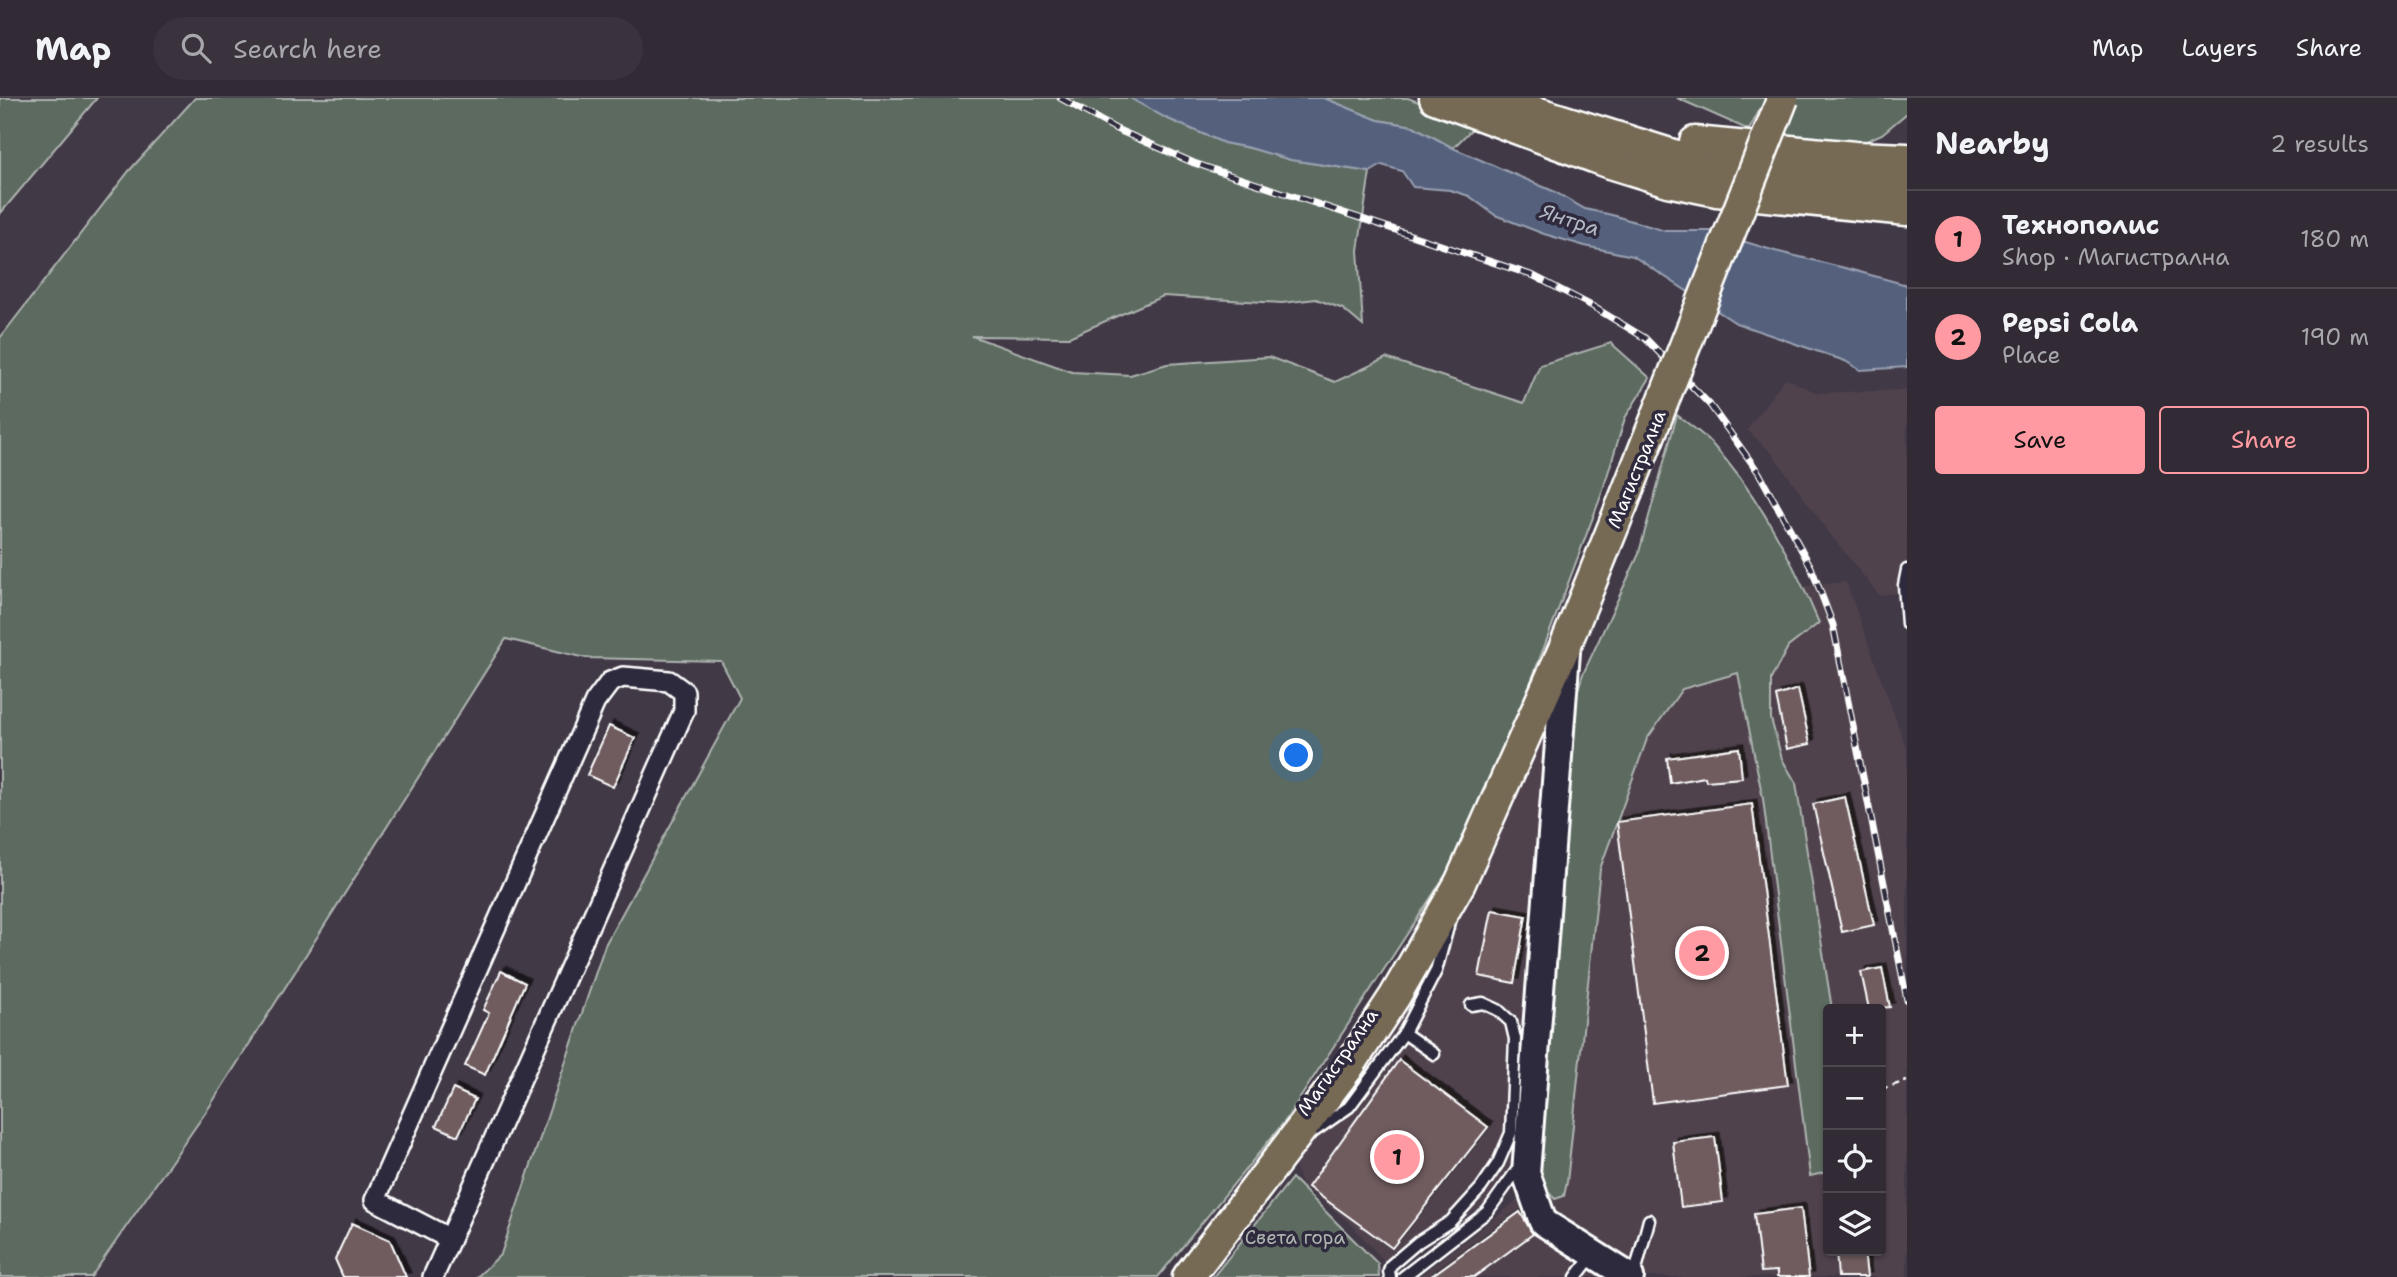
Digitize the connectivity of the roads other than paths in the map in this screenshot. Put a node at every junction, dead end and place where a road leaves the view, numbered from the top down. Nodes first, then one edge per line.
1 (1435, 98) edge
2 (1491, 98) edge
3 (1783, 98) edge
4 (1601, 134) junction
5 (1907, 138) edge
6 (1855, 157) junction
7 (1907, 159) edge
8 (1907, 183) edge
9 (1902, 210) edge
10 (1907, 570) edge
11 (1907, 624) edge
12 (1566, 644) junction
13 (1482, 836) junction
14 (1460, 883) junction
15 (1471, 1005) dead end
16 (1404, 1033) junction
17 (1434, 1054) dead end
18 (1284, 1153) junction
19 (1527, 1157) junction
20 (1649, 1220) dead end
21 (450, 1239) junction
22 (1594, 1254) junction
23 (433, 1277) edge
24 (1176, 1277) edge
25 (1188, 1277) edge
26 (1390, 1277) edge
27 (1403, 1277) edge
28 (1576, 1277) edge
29 (1632, 1277) edge

1 - 9 main road
2 - 4 main road
3 - 12 main road, Магистрална, bridge
4 - 6 main road
4 - 8 main road
5 - 6 main road
6 - 7 main road
10 - 11 lane
12 - 13 main road, Магистрална
12 - 19 street
13 - 14 main road, Магистрална
13 - 24 main road, Магистрална
14 - 16 lane
14 - 18 main road, Магистрална
15 - 26 lane
16 - 17 lane
16 - 18 lane
18 - 25 main road, Магистрална
19 - 22 street
19 - 27 lane
20 - 29 lane
21 - 21 street
21 - 23 street
22 - 28 lane
22 - 29 street

